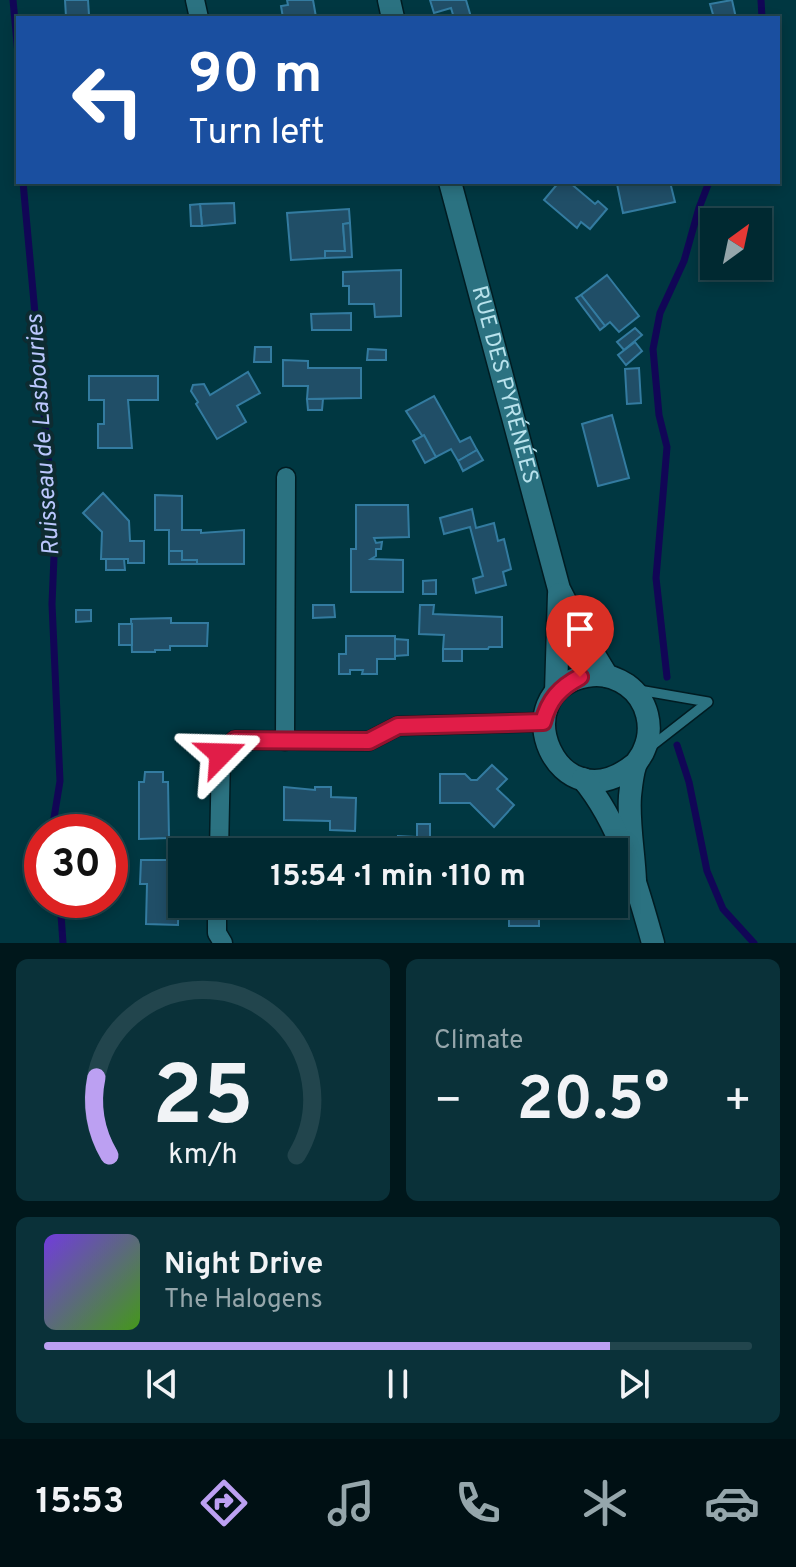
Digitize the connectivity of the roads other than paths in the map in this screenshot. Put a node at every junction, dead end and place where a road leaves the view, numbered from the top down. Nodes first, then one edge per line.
1 (451, 184) edge
2 (286, 477) dead end
3 (559, 589) junction
4 (607, 676) junction
5 (632, 689) junction
6 (556, 692) junction
7 (543, 722) junction
8 (285, 741) junction
9 (639, 758) junction
10 (583, 779) junction
11 (219, 838) edge
12 (635, 881) junction
13 (217, 918) edge
14 (223, 943) edge
15 (653, 943) edge

1 - 3 main road, RUE DES PYRÉNÉES
2 - 8 street
3 - 4 main road, RUE DES PYRÉNÉES
3 - 6 main road, RUE DES PYRÉNÉES
4 - 5 main road
4 - 6 main road
5 - 9 main road
5 - 9 lane
6 - 7 main road
7 - 8 street
7 - 10 main road
8 - 11 street
9 - 10 main road
9 - 12 main road
10 - 12 main road
12 - 15 main road
13 - 14 street

